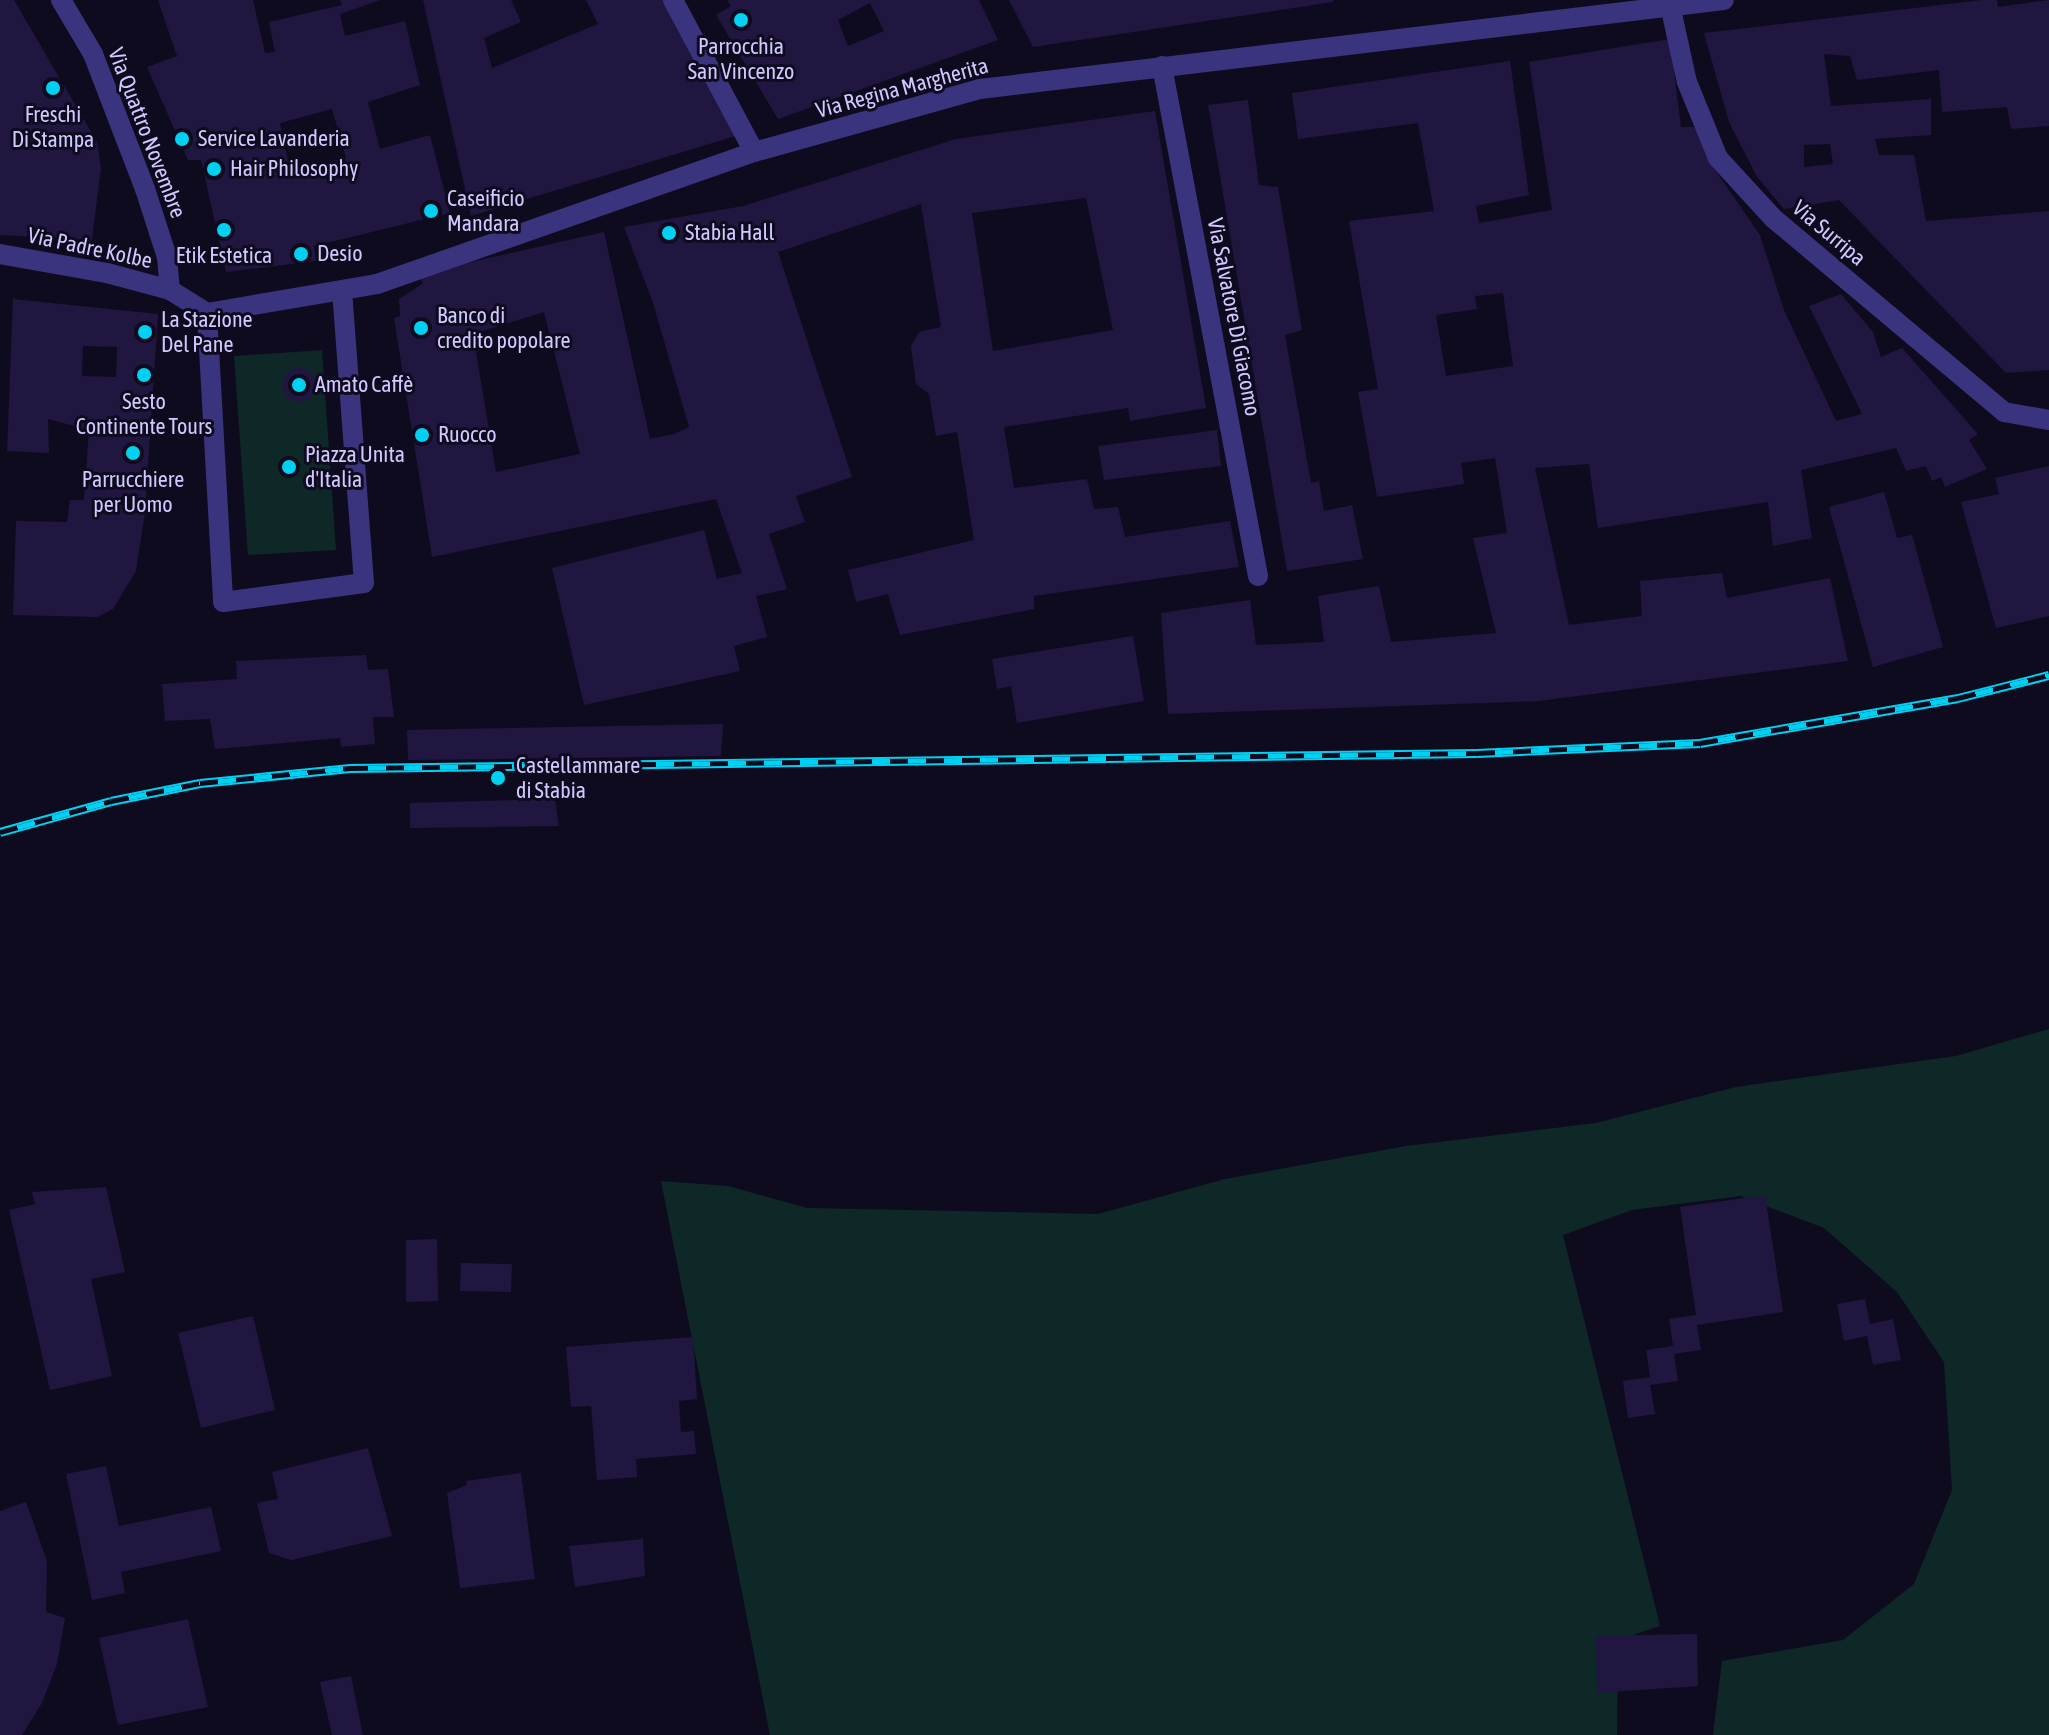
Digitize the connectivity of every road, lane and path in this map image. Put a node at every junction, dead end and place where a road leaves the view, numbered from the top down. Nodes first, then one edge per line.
1 (61, 0) edge
2 (673, 0) edge
3 (1724, 0) edge
4 (1663, 3) edge
5 (1162, 66) junction
6 (754, 152) junction
7 (0, 254) edge
8 (170, 290) junction
9 (342, 292) junction
10 (207, 313) junction
11 (2049, 420) edge
12 (1258, 576) dead end

1 - 8 street, Via Quattro Novembre
2 - 6 street
3 - 4 street, Via Regina Margherita
4 - 5 street, Via Regina Margherita
4 - 11 street, Via Surripa
5 - 6 street, Via Regina Margherita
5 - 12 street, Via Salvatore Di Giacomo
6 - 9 street, Via Regina Margherita
7 - 8 street, Via Padre Kolbe
8 - 10 street
9 - 10 street, Via Regina Margherita
9 - 10 street

